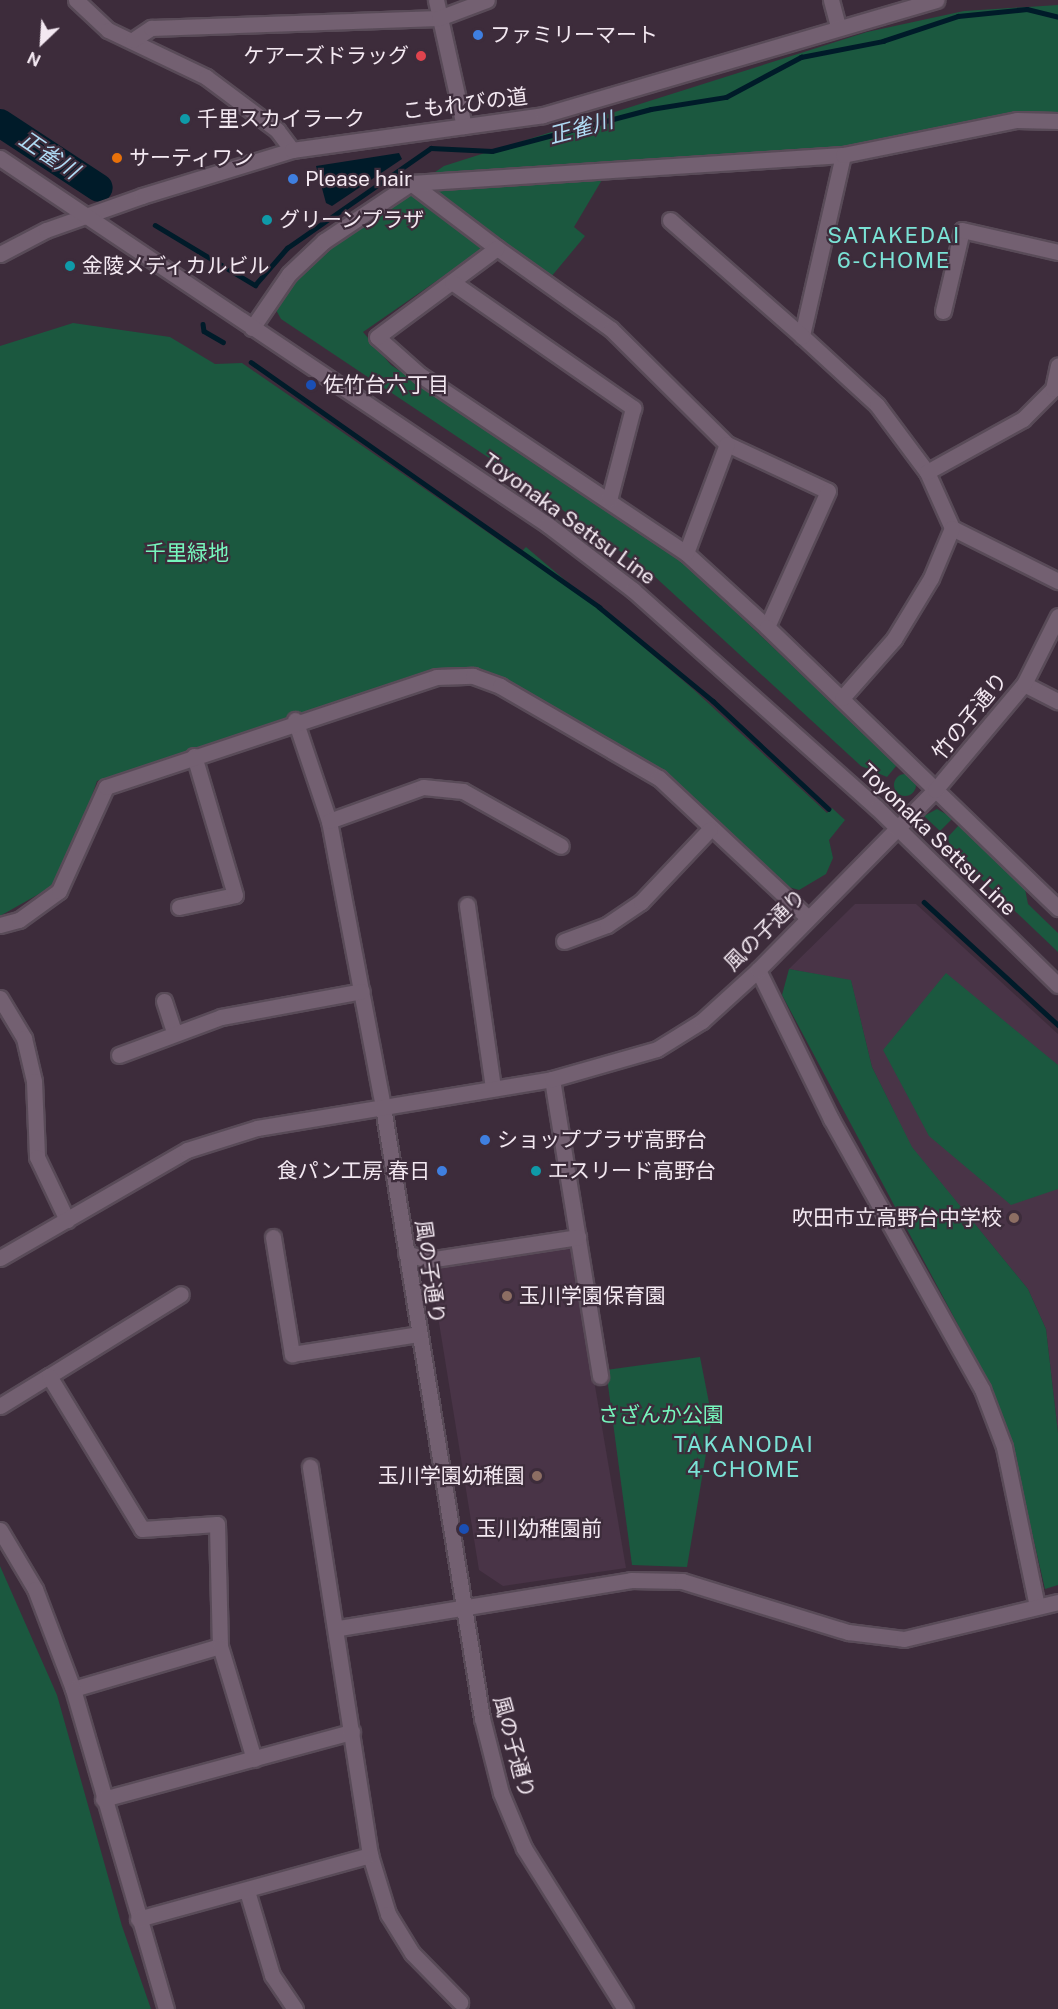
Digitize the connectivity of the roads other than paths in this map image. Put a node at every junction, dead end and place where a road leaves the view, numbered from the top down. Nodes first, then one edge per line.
1 (76, 0) edge
2 (436, 0) edge
3 (487, 0) edge
4 (831, 0) edge
5 (937, 0) edge
6 (920, 1) edge
7 (440, 18) junction
8 (838, 26) junction
9 (134, 40) junction
10 (1058, 121) edge
11 (464, 126) junction
12 (292, 150) junction
13 (843, 155) junction
14 (0, 158) edge
15 (411, 183) junction
16 (88, 217) junction
17 (670, 220) dead end
18 (496, 248) junction
19 (1058, 252) edge
20 (0, 254) edge
21 (452, 282) junction
22 (943, 311) dead end
23 (252, 328) junction
24 (802, 336) junction
25 (1058, 366) edge
26 (1055, 390) edge
27 (727, 444) junction
28 (927, 472) junction
29 (609, 500) junction
30 (952, 528) junction
31 (686, 553) junction
32 (1058, 581) edge
33 (1058, 616) edge
34 (767, 627) junction
35 (1024, 684) junction
36 (842, 698) junction
37 (1058, 701) edge
38 (294, 720) junction
39 (194, 756) junction
40 (935, 790) junction
41 (329, 821) junction
42 (710, 829) junction
43 (897, 830) junction
44 (561, 846) dead end
45 (467, 904) dead end
46 (179, 906) dead end
47 (1058, 908) edge
48 (807, 917) junction
49 (0, 925) edge
50 (564, 941) dead end
51 (758, 970) junction
52 (1058, 985) edge
53 (362, 991) junction
54 (0, 998) edge
55 (164, 1002) dead end
56 (174, 1032) junction
57 (120, 1055) dead end
58 (552, 1079) junction
59 (494, 1088) junction
60 (383, 1107) junction
61 (67, 1220) junction
62 (273, 1237) dead end
63 (578, 1237) junction
64 (406, 1253) junction
65 (0, 1258) edge
66 (181, 1294) dead end
67 (418, 1334) junction
68 (49, 1376) junction
69 (600, 1376) dead end
70 (0, 1406) edge
71 (310, 1467) dead end
72 (0, 1530) edge
73 (1058, 1602) edge
74 (464, 1606) junction
75 (1036, 1607) junction
76 (339, 1628) junction
77 (220, 1646) junction
78 (74, 1689) junction
79 (352, 1732) junction
80 (254, 1759) junction
81 (102, 1799) junction
82 (370, 1855) junction
83 (247, 1891) junction
84 (138, 1919) junction
85 (460, 2002) dead end
86 (166, 2009) edge
87 (295, 2009) edge
88 (625, 2009) edge

1 - 9 street
2 - 7 street
3 - 7 street
4 - 8 street
5 - 6 street, こもれびの道
6 - 8 street, こもれびの道
7 - 9 street
7 - 11 street
8 - 11 street, こもれびの道
9 - 12 street
10 - 13 street
11 - 12 street, こもれびの道
12 - 16 street, こもれびの道
13 - 15 street
13 - 24 street
14 - 16 street, Toyonaka Settsu Line
15 - 18 street
15 - 23 street
16 - 20 street, こもれびの道
16 - 23 street, Toyonaka Settsu Line
17 - 24 street
18 - 21 street
18 - 27 street
19 - 22 street
21 - 29 street
21 - 29 street
23 - 43 street, Toyonaka Settsu Line
24 - 28 street
25 - 26 street
26 - 28 street
27 - 31 street
27 - 34 street
28 - 30 street
29 - 31 street
30 - 32 street
30 - 36 street
31 - 34 street
33 - 35 street, 竹の子通り
34 - 36 street
35 - 37 street
35 - 40 street, 竹の子通り
36 - 40 street
38 - 39 street
38 - 41 street
38 - 42 street
39 - 46 street
39 - 49 street
40 - 43 street, 竹の子通り
40 - 47 street
41 - 44 street
41 - 53 street
42 - 48 street
42 - 50 street
43 - 48 street, 風の子通り
43 - 52 street, Toyonaka Settsu Line
45 - 59 street
48 - 51 street, 風の子通り
51 - 58 street, 風の子通り
51 - 75 street
53 - 56 street
53 - 60 street
54 - 61 street
55 - 56 street
56 - 57 street
58 - 59 street, 風の子通り
58 - 63 street
59 - 60 street, 風の子通り
60 - 61 street
60 - 64 street, 風の子通り
61 - 65 street
62 - 67 street
63 - 64 street
63 - 69 street
64 - 67 street, 風の子通り
66 - 68 street
67 - 74 street, 風の子通り
68 - 70 street
68 - 77 street
71 - 76 street
72 - 78 street
73 - 75 street
74 - 75 street
74 - 76 street
74 - 88 street, 風の子通り
76 - 79 street
77 - 78 street
77 - 80 street
78 - 81 street
79 - 80 street
79 - 82 street
80 - 81 street
81 - 84 street
82 - 83 street
82 - 85 street
83 - 84 street
83 - 87 street
84 - 86 street

